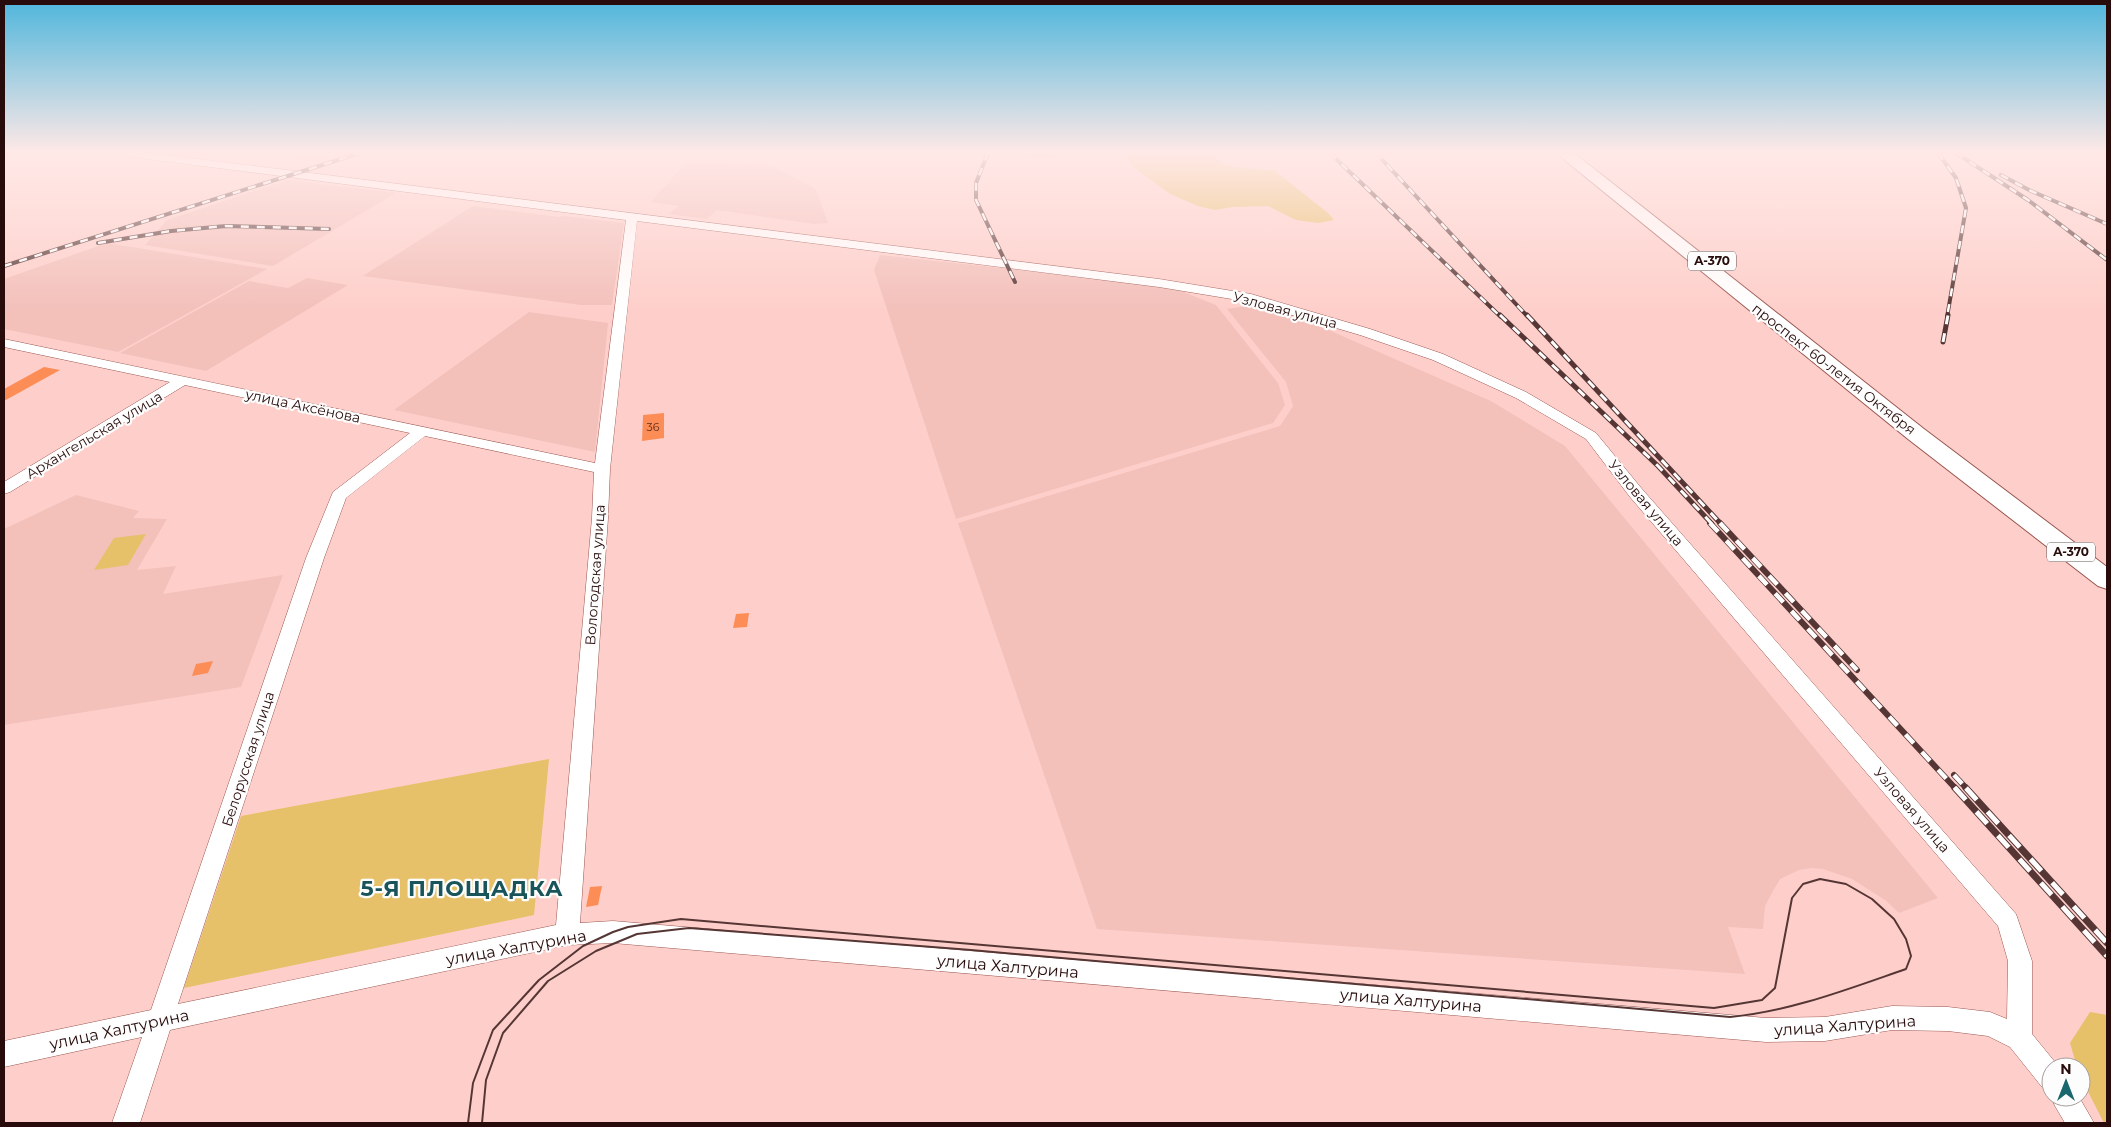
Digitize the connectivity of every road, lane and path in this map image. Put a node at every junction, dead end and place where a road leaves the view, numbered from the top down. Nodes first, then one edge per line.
1 (548, 206) edge
2 (1630, 206) edge
3 (1642, 206) edge
4 (632, 216) junction
5 (4, 343) edge
6 (184, 380) junction
7 (422, 431) junction
8 (602, 469) junction
9 (4, 489) edge
10 (2107, 565) edge
11 (2107, 580) edge
12 (568, 934) junction
13 (162, 1019) junction
14 (2019, 1038) junction
15 (4, 1054) edge
16 (2041, 1066) edge
17 (2070, 1107) edge
18 (126, 1123) edge
19 (2080, 1123) edge

1 - 4 street, Узловая улица
2 - 11 highway, проспект 60-летия Октября / А-370
3 - 10 highway, проспект 60-летия Октября / А-370
4 - 8 street, Вологодская улица
4 - 14 street, Узловая улица
5 - 6 street, улица Аксёнова
6 - 7 street, улица Аксёнова
6 - 9 street, Архангельская улица
7 - 8 street, улица Аксёнова
7 - 13 street, Белорусская улица
8 - 12 street, Вологодская улица
12 - 13 street, улица Халтурина
12 - 14 street, улица Халтурина
13 - 15 street, улица Халтурина
13 - 18 street, Белорусская улица
14 - 16 street
17 - 19 street

